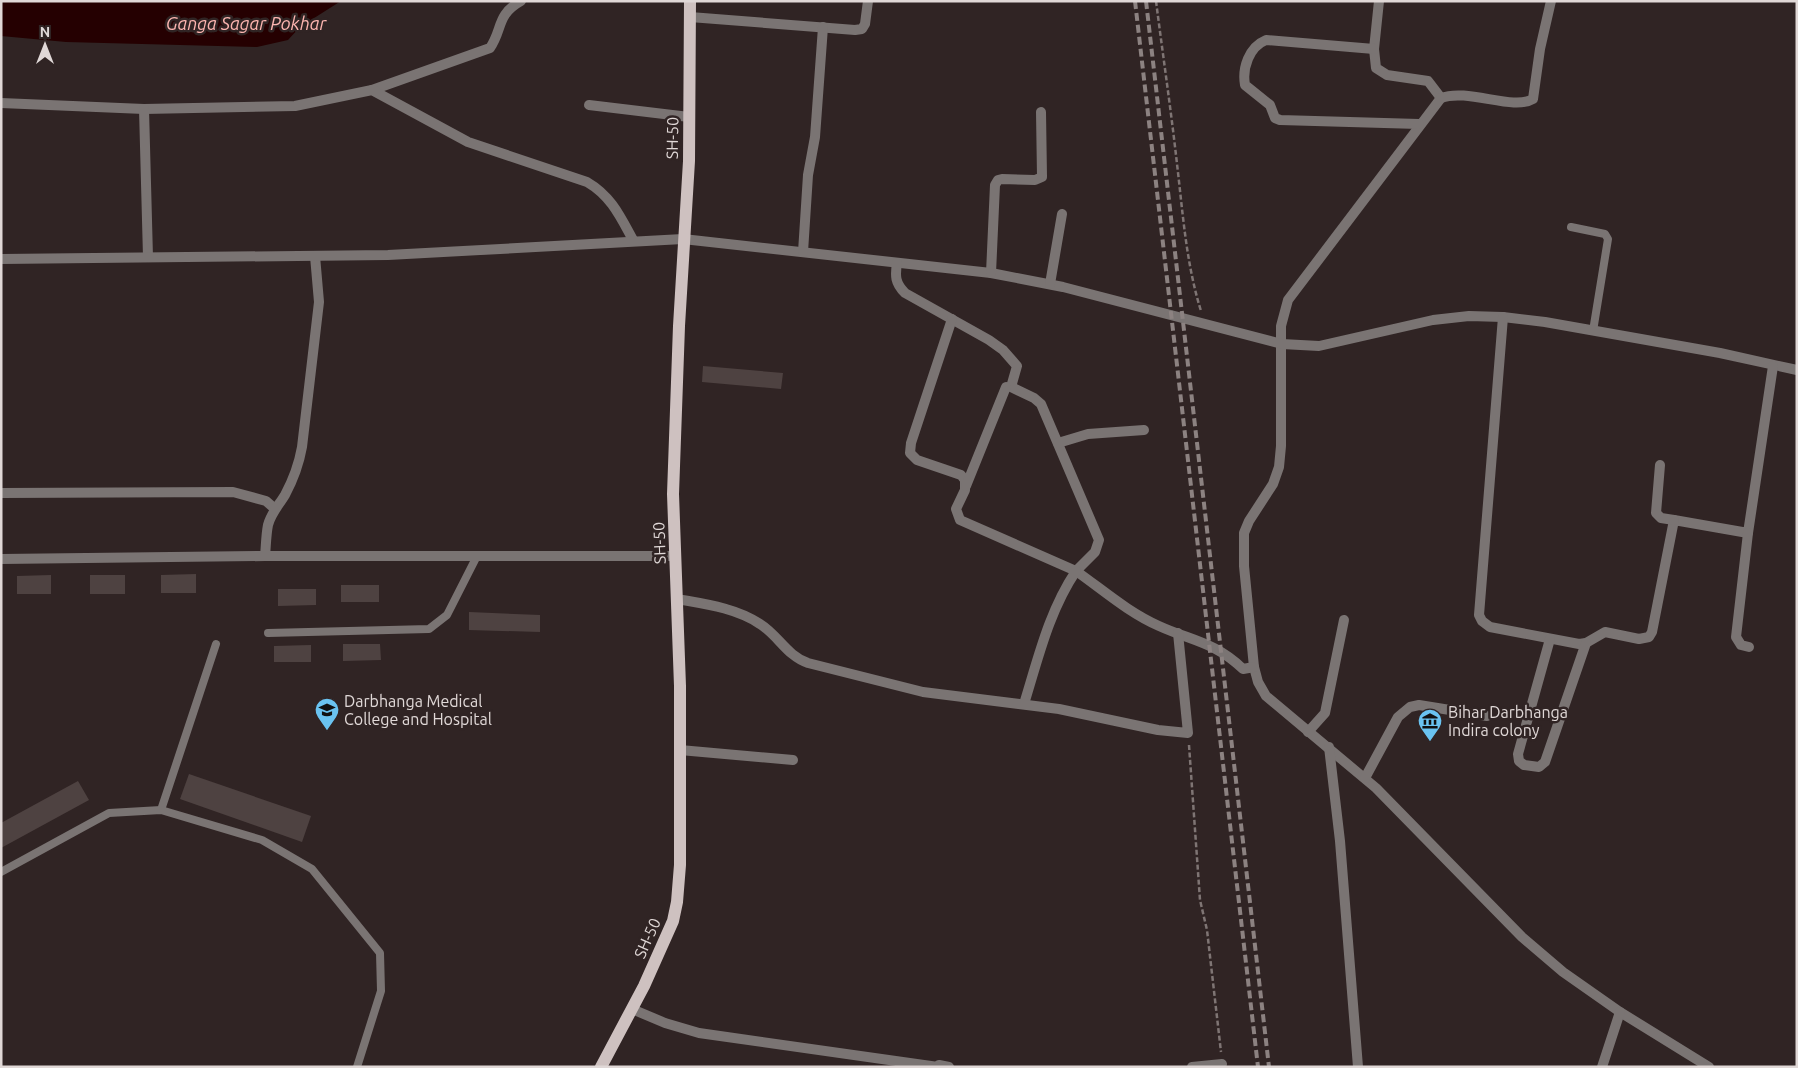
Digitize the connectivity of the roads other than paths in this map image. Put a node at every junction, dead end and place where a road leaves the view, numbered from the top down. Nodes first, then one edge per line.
1 (522, 1) edge
2 (690, 1) edge
3 (868, 1) edge
4 (1379, 1) edge
5 (1551, 1) edge
6 (690, 17) junction
7 (823, 27) junction
8 (1374, 49) junction
9 (372, 90) junction
10 (1441, 98) junction
11 (1, 103) edge
12 (589, 105) dead end
13 (144, 109) junction
14 (1041, 112) dead end
15 (689, 117) junction
16 (1420, 124) junction
17 (1062, 214) dead end
18 (1570, 226) dead end
19 (684, 239) junction
20 (633, 240) junction
21 (803, 252) junction
22 (314, 256) junction
23 (148, 257) junction
24 (1, 259) edge
25 (897, 263) junction
26 (991, 273) junction
27 (1050, 284) junction
28 (1503, 317) junction
29 (952, 319) junction
30 (1593, 331) junction
31 (1282, 344) junction
32 (1773, 366) junction
33 (1797, 370) edge
34 (1006, 387) dead end
35 (1144, 430) dead end
36 (1058, 443) junction
37 (1660, 465) dead end
38 (965, 490) junction
39 (1, 494) edge
40 (274, 508) junction
41 (1674, 520) junction
42 (1748, 533) junction
43 (265, 556) junction
44 (477, 556) junction
45 (676, 556) junction
46 (1, 559) edge
47 (1076, 571) junction
48 (677, 599) junction
49 (1344, 620) dead end
50 (268, 633) dead end
51 (1178, 633) junction
52 (1550, 639) junction
53 (1586, 643) junction
54 (216, 644) dead end
55 (1749, 647) dead end
56 (1254, 667) junction
57 (1024, 704) junction
58 (1487, 716) dead end
59 (1308, 732) junction
60 (1329, 746) junction
61 (680, 750) junction
62 (793, 760) dead end
63 (1365, 778) junction
64 (161, 810) junction
65 (1, 872) edge
66 (632, 1009) junction
67 (1620, 1012) junction
68 (1222, 1064) road end
69 (942, 1066) edge
70 (1708, 1066) edge
71 (357, 1067) edge
72 (601, 1067) edge
73 (1192, 1067) edge
74 (1358, 1067) edge
75 (1602, 1067) edge

1 - 9 street
2 - 6 main road, SH-50
3 - 7 street
4 - 8 street
5 - 10 street
6 - 7 street
6 - 15 main road, SH-50
7 - 21 street
8 - 10 street
8 - 16 street
9 - 13 street
9 - 20 street
10 - 16 street
11 - 13 street
12 - 15 street
13 - 23 street
14 - 26 street
15 - 19 main road, SH-50
16 - 31 street
17 - 27 street
18 - 30 lane
19 - 20 street
19 - 21 street
19 - 45 main road, SH-50
20 - 22 street
21 - 25 street
22 - 23 street
22 - 40 street
23 - 24 street
25 - 26 street
25 - 29 street
26 - 27 street
27 - 31 street
28 - 30 street
28 - 31 street
28 - 52 street
29 - 36 street
29 - 38 street
30 - 32 street
31 - 56 street
32 - 33 street
32 - 42 street
34 - 38 street
35 - 36 street
36 - 47 street
37 - 41 street
38 - 47 street
39 - 40 street
40 - 43 street
41 - 42 street
41 - 53 street
42 - 55 street
43 - 44 street
43 - 46 street
44 - 45 street
44 - 50 lane
45 - 48 main road, SH-50
47 - 51 street
47 - 57 street
48 - 57 street
48 - 61 main road, SH-50
49 - 59 street
51 - 56 street
51 - 57 street
52 - 53 street
52 - 53 street
54 - 64 lane
56 - 59 street
58 - 63 street
59 - 60 street
60 - 63 street
60 - 74 street
61 - 62 street
61 - 66 main road, SH-50
63 - 67 street
64 - 65 lane
64 - 71 lane
66 - 69 street
66 - 72 main road, SH-50
67 - 70 street
67 - 75 street
68 - 73 street

